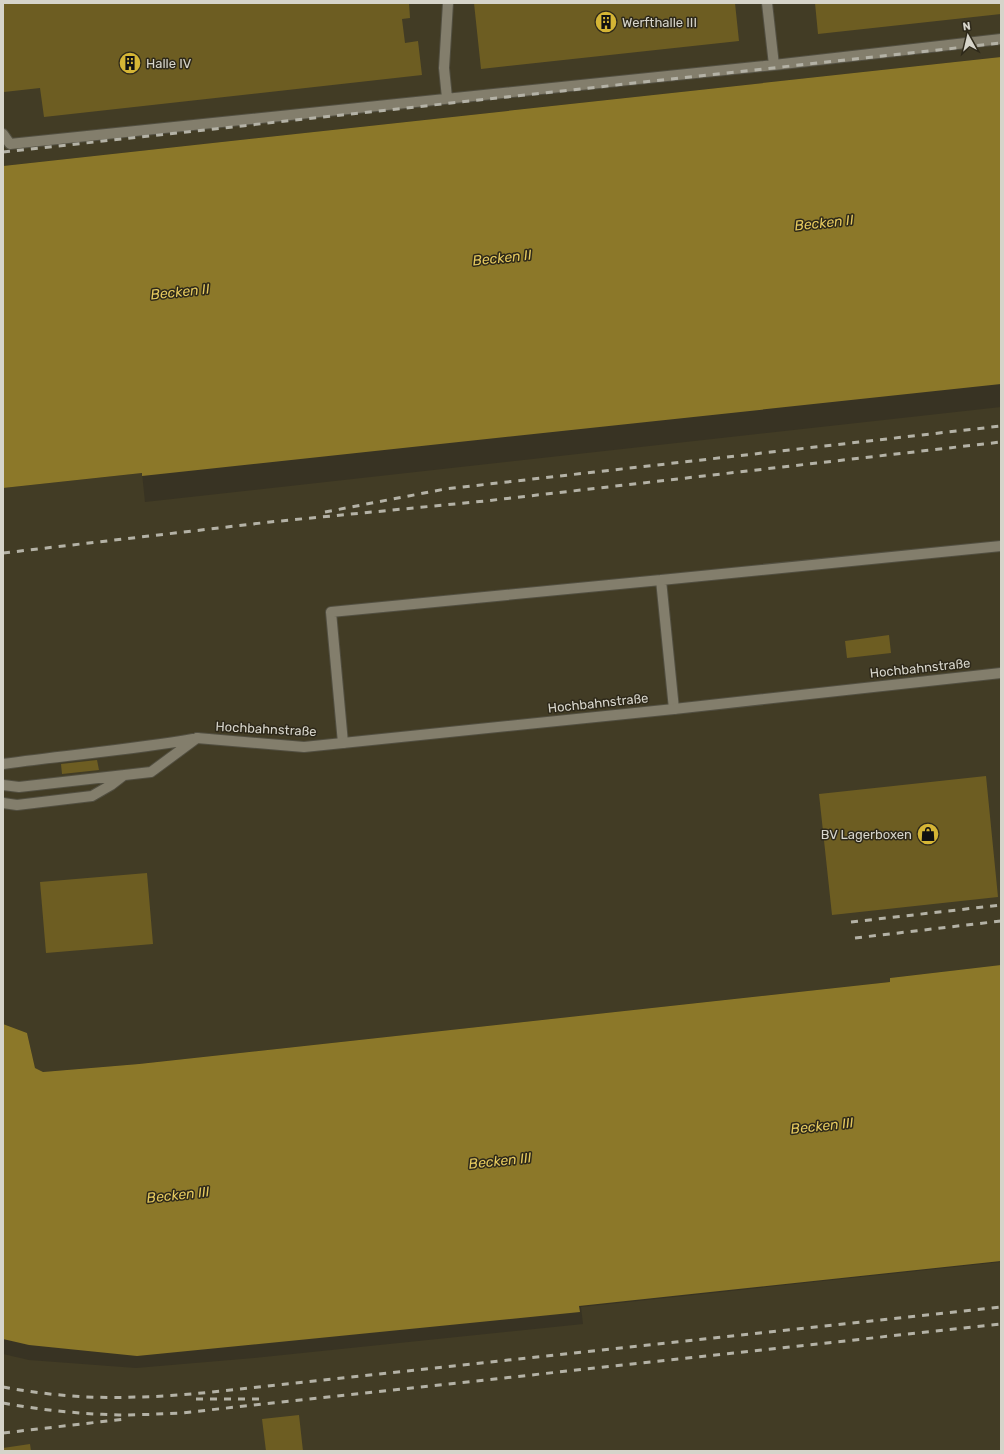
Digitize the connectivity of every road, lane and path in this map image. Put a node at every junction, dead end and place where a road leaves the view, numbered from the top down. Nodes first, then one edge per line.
1 (448, 3) edge
2 (767, 3) edge
3 (1001, 39) edge
4 (774, 65) junction
5 (447, 98) junction
6 (3, 134) edge
7 (1001, 546) edge
8 (661, 580) junction
9 (1001, 673) edge
10 (674, 709) junction
11 (197, 738) junction
12 (343, 743) junction
13 (3, 764) edge
14 (125, 774) junction
15 (3, 785) edge
16 (3, 803) edge

1 - 5 street
2 - 4 street
3 - 4 street
4 - 5 street
5 - 6 street
7 - 8 street
8 - 10 street
8 - 12 street
9 - 10 street, Hochbahnstraße
10 - 12 street, Hochbahnstraße
11 - 12 street, Hochbahnstraße
11 - 13 street, Hochbahnstraße
11 - 14 street
14 - 15 street
14 - 16 street

